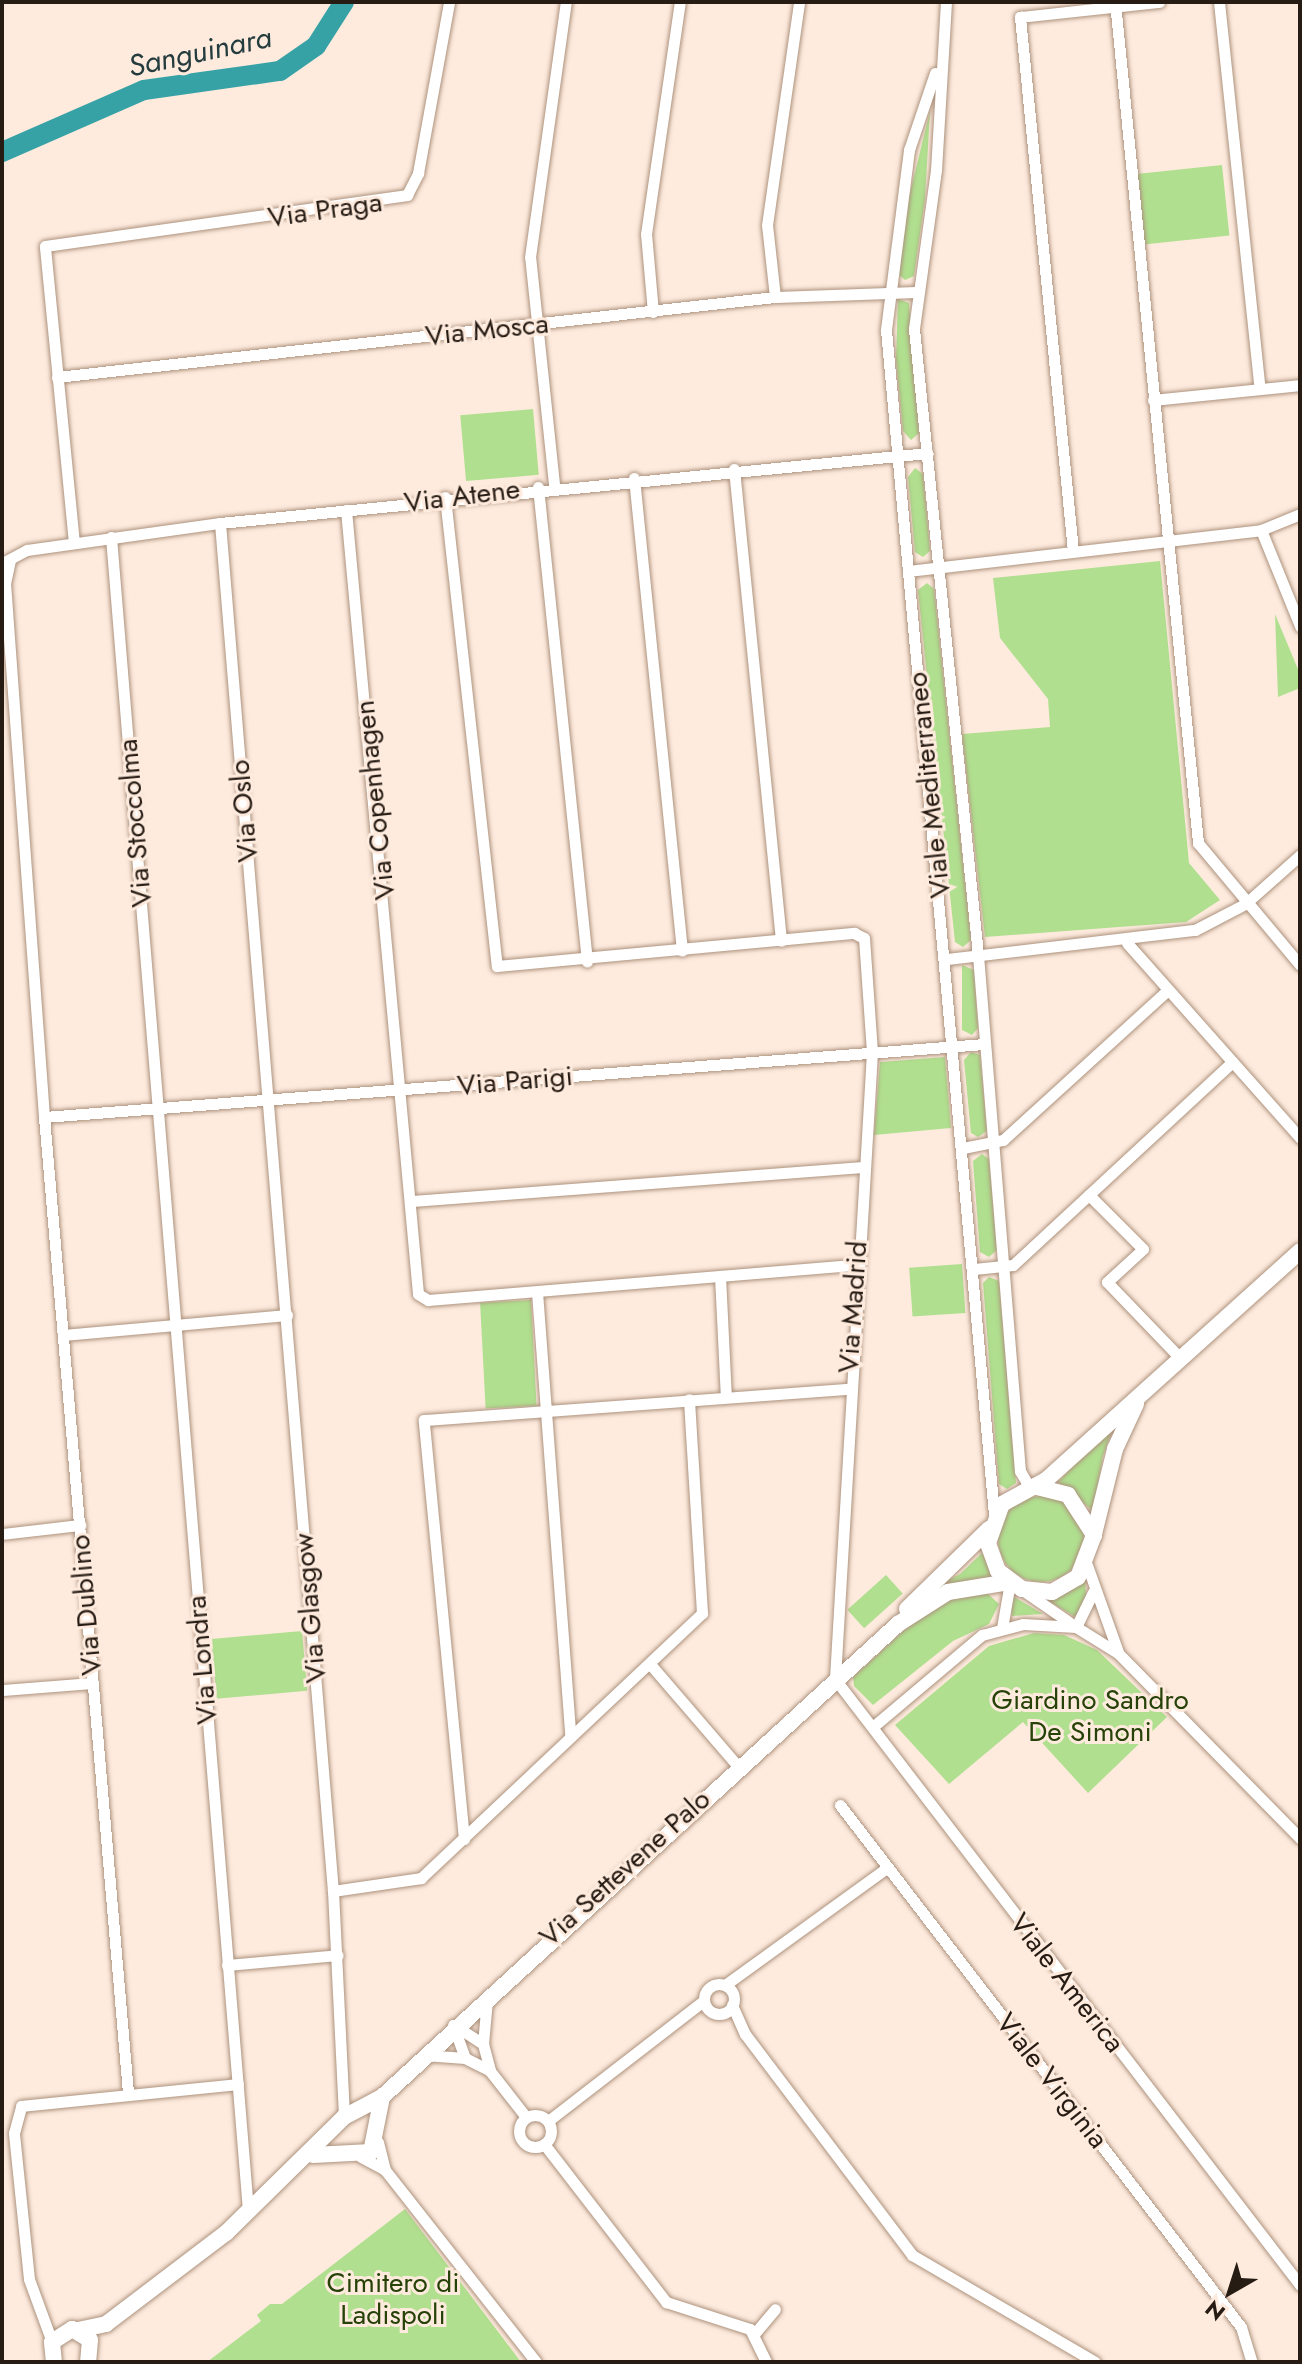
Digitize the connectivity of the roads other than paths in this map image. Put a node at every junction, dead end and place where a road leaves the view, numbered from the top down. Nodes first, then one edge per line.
1 (449, 2) edge
2 (566, 2) edge
3 (680, 2) edge
4 (799, 2) edge
5 (946, 2) edge
6 (1159, 2) edge
7 (1219, 2) edge
8 (1115, 4) edge
9 (939, 61) junction
10 (888, 288) junction
11 (917, 292) junction
12 (775, 297) junction
13 (653, 312) junction
14 (536, 325) junction
15 (57, 377) junction
16 (1259, 385) junction
17 (1300, 385) edge
18 (1153, 400) junction
19 (928, 453) junction
20 (897, 457) junction
21 (734, 469) junction
22 (634, 478) junction
23 (554, 484) junction
24 (538, 487) junction
25 (445, 497) junction
26 (346, 510) junction
27 (1300, 514) edge
28 (220, 523) junction
29 (1261, 530) junction
30 (111, 537) junction
31 (1166, 542) junction
32 (74, 543) junction
33 (1073, 551) junction
34 (6, 561) edge
35 (938, 568) junction
36 (908, 571) junction
37 (1300, 626) edge
38 (16, 740) junction
39 (2, 741) edge
40 (1300, 855) edge
41 (1245, 904) junction
42 (781, 941) junction
43 (1127, 943) junction
44 (682, 951) junction
45 (978, 955) junction
46 (947, 959) junction
47 (587, 961) junction
48 (1300, 965) edge
49 (1168, 990) junction
50 (985, 1044) junction
51 (953, 1046) junction
52 (872, 1052) junction
53 (1232, 1062) junction
54 (403, 1090) junction
55 (269, 1100) junction
56 (158, 1108) junction
57 (44, 1117) junction
58 (1300, 1138) edge
59 (994, 1145) junction
60 (963, 1148) junction
61 (864, 1167) junction
62 (1089, 1195) junction
63 (411, 1201) junction
64 (1300, 1251) edge
65 (856, 1265) junction
66 (1006, 1266) junction
67 (974, 1269) junction
68 (720, 1276) junction
69 (537, 1292) junction
70 (287, 1315) junction
71 (175, 1325) junction
72 (63, 1335) junction
73 (1181, 1359) junction
74 (847, 1389) junction
75 (1141, 1396) junction
76 (726, 1397) junction
77 (689, 1399) junction
78 (546, 1412) junction
79 (1034, 1487) junction
80 (992, 1521) junction
81 (80, 1525) junction
82 (2, 1534) edge
83 (1094, 1535) junction
84 (1087, 1565) junction
85 (1013, 1584) junction
86 (1094, 1588) junction
87 (898, 1624) junction
88 (1076, 1627) junction
89 (1002, 1628) junction
90 (1118, 1653) junction
91 (650, 1664) junction
92 (835, 1679) junction
93 (93, 1683) junction
94 (2, 1690) edge
95 (875, 1725) junction
96 (570, 1736) junction
97 (737, 1765) junction
98 (840, 1805) dead end
99 (1300, 1838) edge
100 (464, 1839) junction
101 (888, 1867) junction
102 (333, 1891) junction
103 (338, 1955) junction
104 (227, 1965) junction
105 (725, 1985) junction
106 (489, 1992) junction
107 (732, 2005) junction
108 (711, 2009) junction
109 (453, 2025) junction
110 (745, 2034) junction
111 (483, 2044) junction
112 (420, 2055) junction
113 (465, 2058) junction
114 (490, 2071) junction
115 (238, 2084) junction
116 (128, 2093) junction
117 (382, 2097) junction
118 (526, 2117) junction
119 (345, 2118) junction
120 (548, 2121) junction
121 (378, 2136) junction
122 (544, 2144) junction
123 (343, 2152) junction
124 (313, 2155) junction
125 (361, 2157) junction
126 (385, 2170) junction
127 (248, 2212) junction
128 (1300, 2285) edge
129 (775, 2309) dead end
130 (45, 2315) junction
131 (106, 2324) junction
132 (72, 2330) junction
133 (755, 2333) junction
134 (50, 2355) edge
135 (90, 2357) edge
136 (536, 2362) edge
137 (766, 2362) edge
138 (1095, 2362) edge
139 (1252, 2362) edge

1 - 15 street, Via Praga
2 - 14 street
3 - 13 street
4 - 12 street
5 - 9 street, Viale Mediterraneo
6 - 8 street
7 - 16 street
8 - 18 street
8 - 33 street
9 - 10 street, Viale Mediterraneo
9 - 11 street, Viale Mediterraneo
10 - 11 street, Via Mosca
10 - 12 street, Via Mosca
10 - 20 street, Viale Mediterraneo
11 - 19 street, Viale Mediterraneo
12 - 13 street, Via Mosca
13 - 14 street, Via Mosca
14 - 15 street, Via Mosca
14 - 23 street
15 - 32 street
16 - 17 street
16 - 18 street
18 - 31 street
19 - 20 street, Via Atene
19 - 35 street, Viale Mediterraneo
20 - 21 street, Via Atene
20 - 36 street, Viale Mediterraneo
21 - 22 street, Via Atene
21 - 42 street
22 - 23 street, Via Atene
22 - 44 street
23 - 24 street, Via Atene
24 - 25 street, Via Atene
24 - 47 street
25 - 26 street, Via Atene
25 - 47 street
26 - 28 street, Via Atene
26 - 54 street, Via Copenhagen
27 - 29 street
28 - 30 street, Via Atene
28 - 55 street, Via Oslo
29 - 31 street
29 - 37 street
30 - 32 street, Via Atene
30 - 56 street, Via Stoccolma
31 - 33 street
31 - 41 street
32 - 34 street, Via Atene
33 - 35 street
34 - 38 street, Via Dublino
35 - 36 street
35 - 45 street, Viale Mediterraneo
36 - 46 street, Viale Mediterraneo
38 - 39 street
38 - 57 street, Via Dublino
40 - 41 street
41 - 43 street
41 - 48 street
42 - 44 street
42 - 52 street, Via Madrid
43 - 45 street
43 - 49 street
44 - 47 street
45 - 46 street
45 - 50 street, Viale Mediterraneo
46 - 51 street, Viale Mediterraneo
49 - 53 street
49 - 59 street
50 - 51 street, Via Parigi
50 - 59 street, Viale Mediterraneo
51 - 52 street, Via Parigi
51 - 60 street, Viale Mediterraneo
52 - 54 street, Via Parigi
52 - 61 street, Via Madrid
53 - 58 street
53 - 62 street
54 - 55 street, Via Parigi
54 - 63 street, Via Copenhagen
55 - 56 street, Via Parigi
55 - 70 street, Via Glasgow
56 - 57 street, Via Parigi
56 - 71 street, Via Londra
57 - 72 street, Via Dublino
59 - 60 street
59 - 66 street, Viale Mediterraneo
60 - 67 street, Viale Mediterraneo
61 - 63 street
61 - 65 street, Via Madrid
62 - 66 street
62 - 73 street
63 - 69 street, Via Copenhagen
64 - 73 street
65 - 68 street
65 - 74 street, Via Madrid
66 - 67 street
66 - 79 street, Viale Mediterraneo
67 - 80 street, Viale Mediterraneo
68 - 69 street
68 - 76 street
69 - 78 street
70 - 71 street
70 - 102 street, Via Glasgow
71 - 72 street
71 - 104 street, Via Londra
72 - 81 street, Via Dublino
73 - 75 street
74 - 76 street
74 - 92 street, Via Madrid
75 - 79 street
75 - 83 street
76 - 77 street
77 - 78 street
77 - 91 street
78 - 96 street
78 - 100 street
79 - 80 street
79 - 83 street
80 - 85 street
80 - 87 street, Via Settevene Palo
81 - 82 street
81 - 93 street, Via Dublino
83 - 84 street
84 - 85 street
84 - 86 street
85 - 87 street, Via Settevene Palo
85 - 88 street
85 - 89 street
86 - 88 street
86 - 90 street
87 - 92 street, Via Settevene Palo
88 - 89 street
88 - 90 street
89 - 95 street
90 - 99 street
91 - 96 street
91 - 97 street
92 - 95 street, Viale America
92 - 97 street, Via Settevene Palo
93 - 94 street
93 - 116 street, Via Dublino
95 - 128 street, Viale America
96 - 100 street
97 - 106 street, Via Settevene Palo
98 - 101 street, Viale Virginia
100 - 102 street
101 - 105 street
101 - 139 street, Viale Virginia
102 - 103 street, Via Glasgow
103 - 104 street
103 - 119 street, Via Glasgow
104 - 115 street, Via Londra
105 - 107 street
105 - 108 street
106 - 109 street, Via Settevene Palo
106 - 111 street
107 - 108 street
107 - 110 street
108 - 110 street
108 - 120 street
109 - 111 street
109 - 112 street, Via Settevene Palo
109 - 113 street
110 - 138 street
111 - 114 street
112 - 113 street
112 - 117 street, Via Settevene Palo
113 - 114 street
114 - 118 street
115 - 116 street
115 - 127 street, Via Londra
116 - 130 street
117 - 119 street, Via Settevene Palo
117 - 121 street
118 - 120 street
118 - 122 street
119 - 121 street
119 - 123 street
119 - 124 street, Via Settevene Palo
120 - 122 street
121 - 125 street
121 - 126 street
122 - 133 street
123 - 124 street
123 - 125 street
124 - 127 street, Via Settevene Palo
125 - 126 street
126 - 136 street
127 - 131 street, Via Settevene Palo
129 - 133 street
130 - 132 street
130 - 134 street
131 - 132 street, Via Settevene Palo
131 - 135 street, Via Settevene Palo
132 - 134 street, Via Settevene Palo
132 - 135 street, Via Settevene Palo
133 - 137 street

